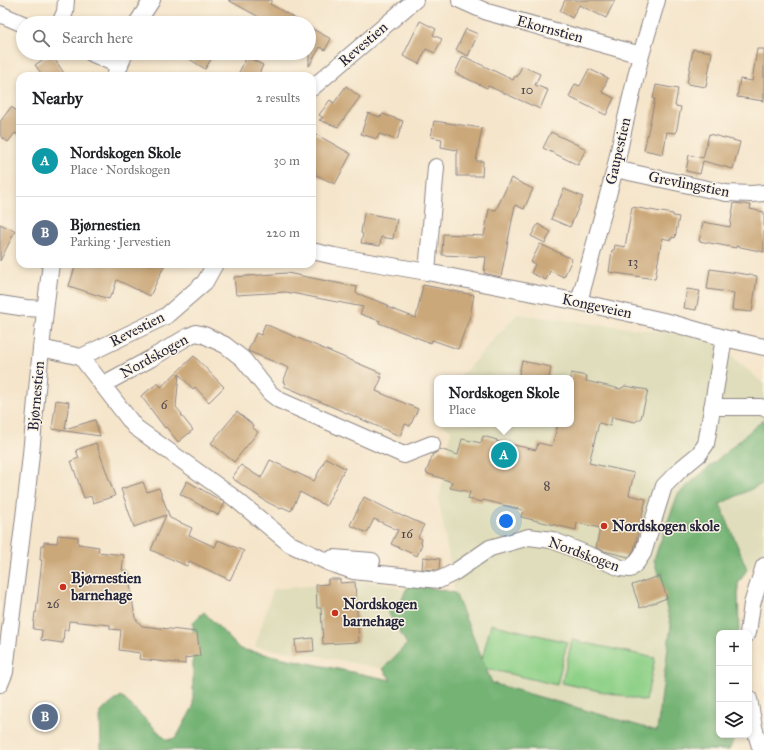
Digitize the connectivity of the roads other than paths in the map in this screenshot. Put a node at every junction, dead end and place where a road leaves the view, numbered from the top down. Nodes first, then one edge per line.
1 (66, 0) edge
2 (152, 0) edge
3 (415, 0) edge
4 (460, 0) edge
5 (657, 0) edge
6 (0, 14) edge
7 (63, 16) edge
8 (142, 16) edge
9 (16, 21) edge
10 (641, 55) junction
11 (108, 60) edge
12 (120, 65) edge
13 (316, 85) edge
14 (436, 167) dead end
15 (616, 169) junction
16 (764, 193) edge
17 (316, 252) edge
18 (50, 268) edge
19 (213, 268) edge
20 (427, 272) junction
21 (579, 302) junction
22 (0, 304) edge
23 (45, 309) junction
24 (724, 338) junction
25 (764, 347) edge
26 (41, 348) junction
27 (81, 357) junction
28 (102, 384) junction
29 (712, 407) junction
30 (764, 408) edge
31 (432, 444) dead end
32 (316, 557) junction
33 (372, 561) dead end
34 (764, 566) edge
35 (748, 630) edge
36 (3, 678) edge
37 (750, 702) edge
38 (761, 750) edge

1 - 7 street
2 - 8 street
3 - 13 street, Revestien
4 - 10 street, Ekornstien
5 - 10 street, Gaupestien
6 - 9 street
10 - 15 street, Gaupestien
11 - 12 street
14 - 20 street
15 - 16 street, Grevlingstien
15 - 21 street, Gaupestien
17 - 20 street, Kongeveien
18 - 23 street, Bjørnestien
19 - 27 street, Revestien
20 - 21 street, Kongeveien
21 - 24 street, Kongeveien
22 - 23 street
23 - 26 street, Bjørnestien
24 - 25 street, Kongeveien
24 - 29 street, Nordskogen
26 - 27 street
26 - 36 street, Bjørnestien
27 - 28 street, Nordskogen
28 - 31 street, Nordskogen
28 - 32 street, Nordskogen
29 - 30 street
29 - 32 street, Nordskogen
32 - 33 street, Nordskogen
34 - 35 street
37 - 38 street

